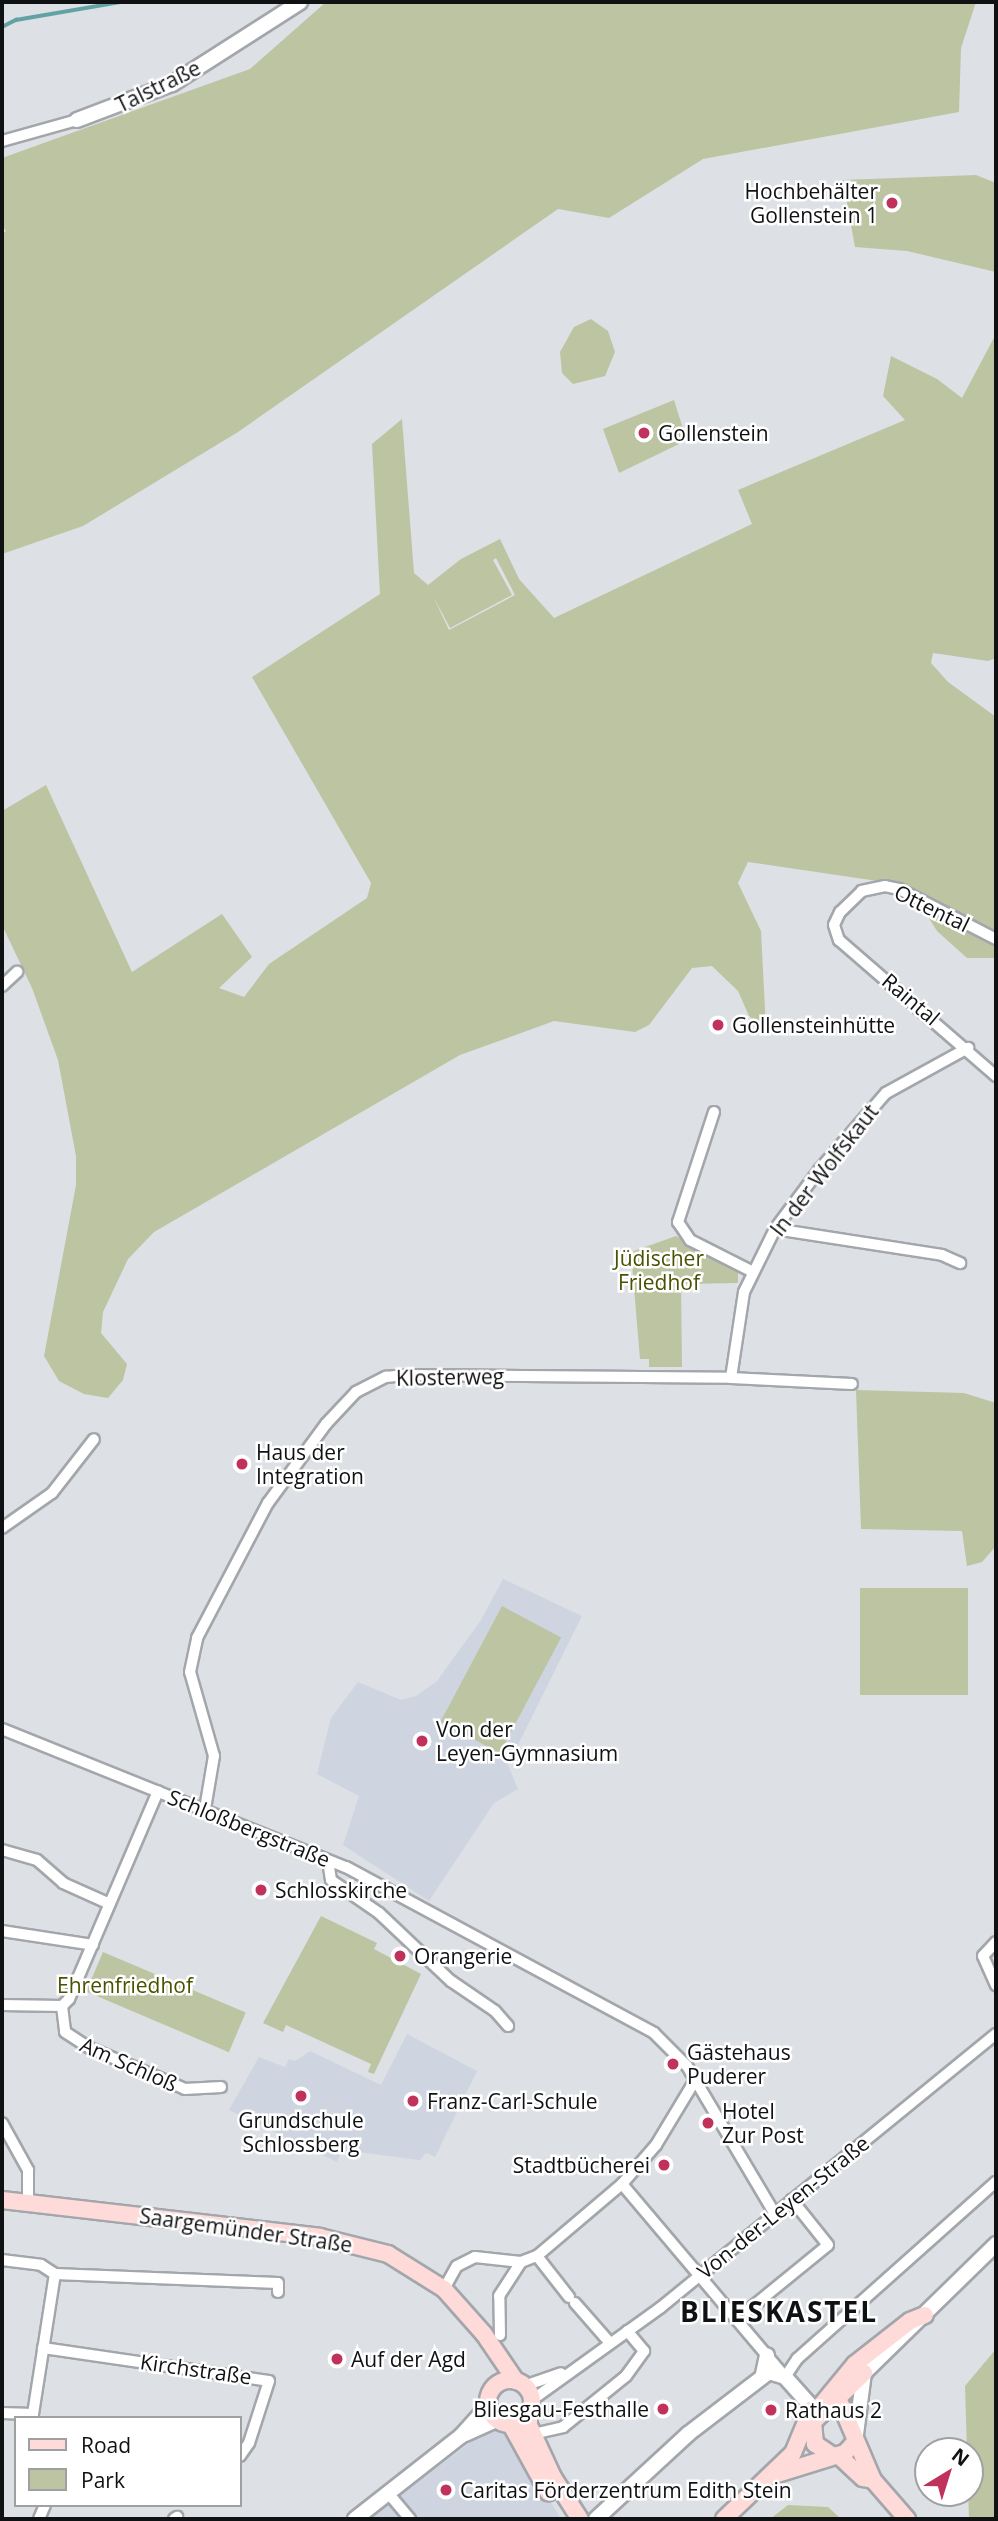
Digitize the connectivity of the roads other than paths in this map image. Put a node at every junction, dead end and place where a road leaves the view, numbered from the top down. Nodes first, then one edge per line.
1 (300, 2) edge
2 (77, 120) joint
3 (2, 141) edge
4 (836, 918) joint
5 (996, 939) edge
6 (17, 972) dead end
7 (2, 986) edge
8 (968, 1048) junction
9 (996, 1076) edge
10 (714, 1112) dead end
11 (775, 1229) junction
12 (960, 1263) dead end
13 (751, 1271) junction
14 (731, 1378) junction
15 (852, 1384) dead end
16 (94, 1439) dead end
17 (2, 1528) edge
18 (2, 1729) edge
19 (158, 1791) junction
20 (205, 1810) junction
21 (2, 1850) edge
22 (328, 1860) junction
23 (110, 1904) junction
24 (2, 1931) edge
25 (996, 1942) edge
26 (93, 1945) junction
27 (996, 1985) edge
28 (2, 2005) edge
29 (62, 2006) junction
30 (508, 2026) dead end
31 (996, 2034) edge
32 (694, 2082) junction
33 (221, 2087) dead end
34 (2, 2123) edge
35 (996, 2182) edge
36 (622, 2184) junction
37 (2, 2200) edge
38 (792, 2200) junction
39 (28, 2201) junction
40 (775, 2214) junction
41 (996, 2244) edge
42 (537, 2256) junction
43 (2, 2260) edge
44 (521, 2262) junction
45 (55, 2274) junction
46 (698, 2276) junction
47 (444, 2289) junction
48 (278, 2292) dead end
49 (747, 2311) dead end
50 (925, 2315) junction
51 (627, 2331) junction
52 (496, 2342) junction
53 (610, 2343) junction
54 (43, 2348) junction
55 (766, 2355) junction
56 (864, 2373) junction
57 (764, 2374) junction
58 (785, 2377) junction
59 (496, 2385) junction
60 (525, 2395) junction
61 (823, 2409) junction
62 (2, 2413) edge
63 (498, 2417) junction
64 (533, 2434) junction
65 (855, 2442) junction
66 (242, 2453) edge
67 (836, 2456) junction
68 (775, 2474) junction
69 (873, 2480) junction
70 (388, 2494) junction
71 (355, 2519) edge
72 (411, 2519) edge
73 (566, 2519) edge
74 (580, 2519) edge
75 (596, 2519) edge
76 (724, 2519) edge
77 (907, 2519) edge

1 - 2 street, Talstraße
2 - 3 street, Talstraße
4 - 5 street, Ottental
4 - 8 street, Raintal
6 - 7 street
8 - 9 street, Raintal
8 - 11 street, In der Wolfskaut
10 - 13 street
11 - 12 street
11 - 13 street, In der Wolfskaut
13 - 14 street, In der Wolfskaut
14 - 15 street, Klosterweg
14 - 20 street, Klosterweg
16 - 17 street
18 - 19 street, Schloßbergstraße
19 - 20 street, Schloßbergstraße
19 - 23 street
20 - 22 street, Schloßbergstraße
21 - 23 street
22 - 30 street
22 - 32 street, Schloßbergstraße
23 - 26 street
24 - 26 street
25 - 27 street
26 - 29 street
28 - 29 street
29 - 33 street, Am Schloß
31 - 38 street, Von-der-Leyen-Straße
32 - 36 street
32 - 40 street, Schloßbergstraße
34 - 39 street
35 - 58 street
36 - 42 street
36 - 46 street
37 - 39 main road, Saargemünder Straße
38 - 40 street, Von-der-Leyen-Straße
38 - 49 street
39 - 47 main road, Saargemünder Straße
40 - 46 street, Von-der-Leyen-Straße
41 - 50 street
42 - 44 street
42 - 53 street
43 - 45 street
44 - 47 street
44 - 52 street
45 - 48 street
45 - 54 street
46 - 51 street, Von-der-Leyen-Straße
46 - 55 street
47 - 52 main road, Saargemünder Straße
50 - 56 street
50 - 61 main road
51 - 53 street, Von-der-Leyen-Straße
51 - 64 street
52 - 59 main road
52 - 60 main road, Saargemünder Straße
53 - 60 street, Von-der-Leyen-Straße
54 - 62 street
54 - 66 street, Kirchstraße
55 - 57 street
55 - 58 street
56 - 61 main road
56 - 65 street
57 - 58 street
57 - 75 street
58 - 61 street
59 - 60 main road
59 - 63 main road
60 - 63 main road
60 - 64 main road, Saargemünder Straße
61 - 65 main road
61 - 67 main road
61 - 68 main road
63 - 70 street
63 - 73 main road
64 - 74 main road, Saargemünder Straße
65 - 67 main road
65 - 69 main road
67 - 68 main road
67 - 69 main road
68 - 76 main road
69 - 77 main road
70 - 71 street
70 - 72 street

